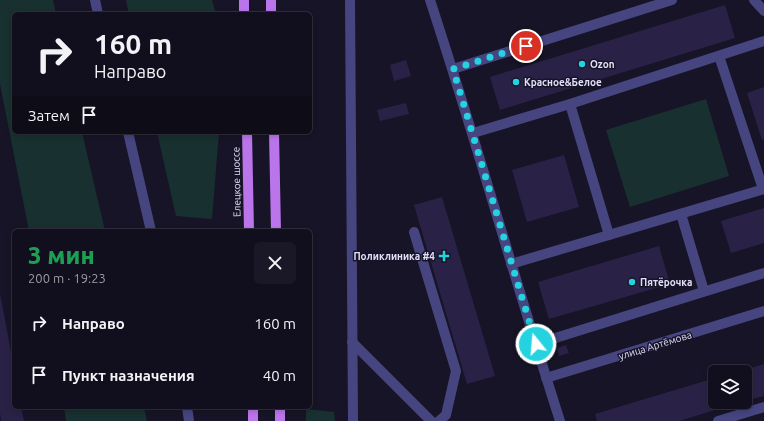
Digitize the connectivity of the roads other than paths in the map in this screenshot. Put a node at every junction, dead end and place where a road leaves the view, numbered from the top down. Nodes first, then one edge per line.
1 (95, 0) edge
2 (244, 0) edge
3 (271, 0) edge
4 (350, 0) edge
5 (430, 0) edge
6 (672, 0) edge
7 (754, 0) edge
8 (764, 11) edge
9 (98, 12) edge
10 (244, 12) edge
11 (271, 12) edge
12 (764, 41) edge
13 (719, 56) junction
14 (453, 69) junction
15 (570, 104) junction
16 (473, 133) junction
17 (128, 134) edge
18 (247, 134) edge
19 (274, 134) edge
20 (763, 189) edge
21 (682, 214) junction
22 (152, 229) edge
23 (249, 229) edge
24 (276, 229) edge
25 (414, 232) dead end
26 (609, 235) junction
27 (511, 264) junction
28 (764, 273) edge
29 (704, 291) junction
30 (764, 311) edge
31 (352, 342) junction
32 (536, 344) junction
33 (546, 378) junction
34 (764, 407) edge
35 (186, 409) edge
36 (253, 409) edge
37 (280, 409) edge
38 (751, 416) edge
39 (189, 421) edge
40 (253, 421) edge
41 (280, 421) edge
42 (353, 421) edge
43 (431, 421) edge
44 (439, 421) edge
45 (560, 421) edge
46 (718, 421) edge

1 - 9 street
2 - 10 main road
3 - 11 main road
4 - 31 street
5 - 14 street
6 - 14 street
7 - 8 street
12 - 13 street
13 - 15 street
13 - 20 street
14 - 16 street
15 - 16 street
15 - 26 street
16 - 27 street
17 - 22 street
18 - 23 main road, Елецкое шоссе
19 - 24 main road
20 - 21 street
21 - 26 street
21 - 29 street
25 - 44 street
26 - 27 street
27 - 32 street
28 - 29 street
29 - 32 street
30 - 33 street, улица Артёмова
31 - 42 street
31 - 43 street
32 - 33 street
33 - 45 street
34 - 38 street
35 - 39 street
36 - 40 main road
37 - 41 main road
38 - 46 street

